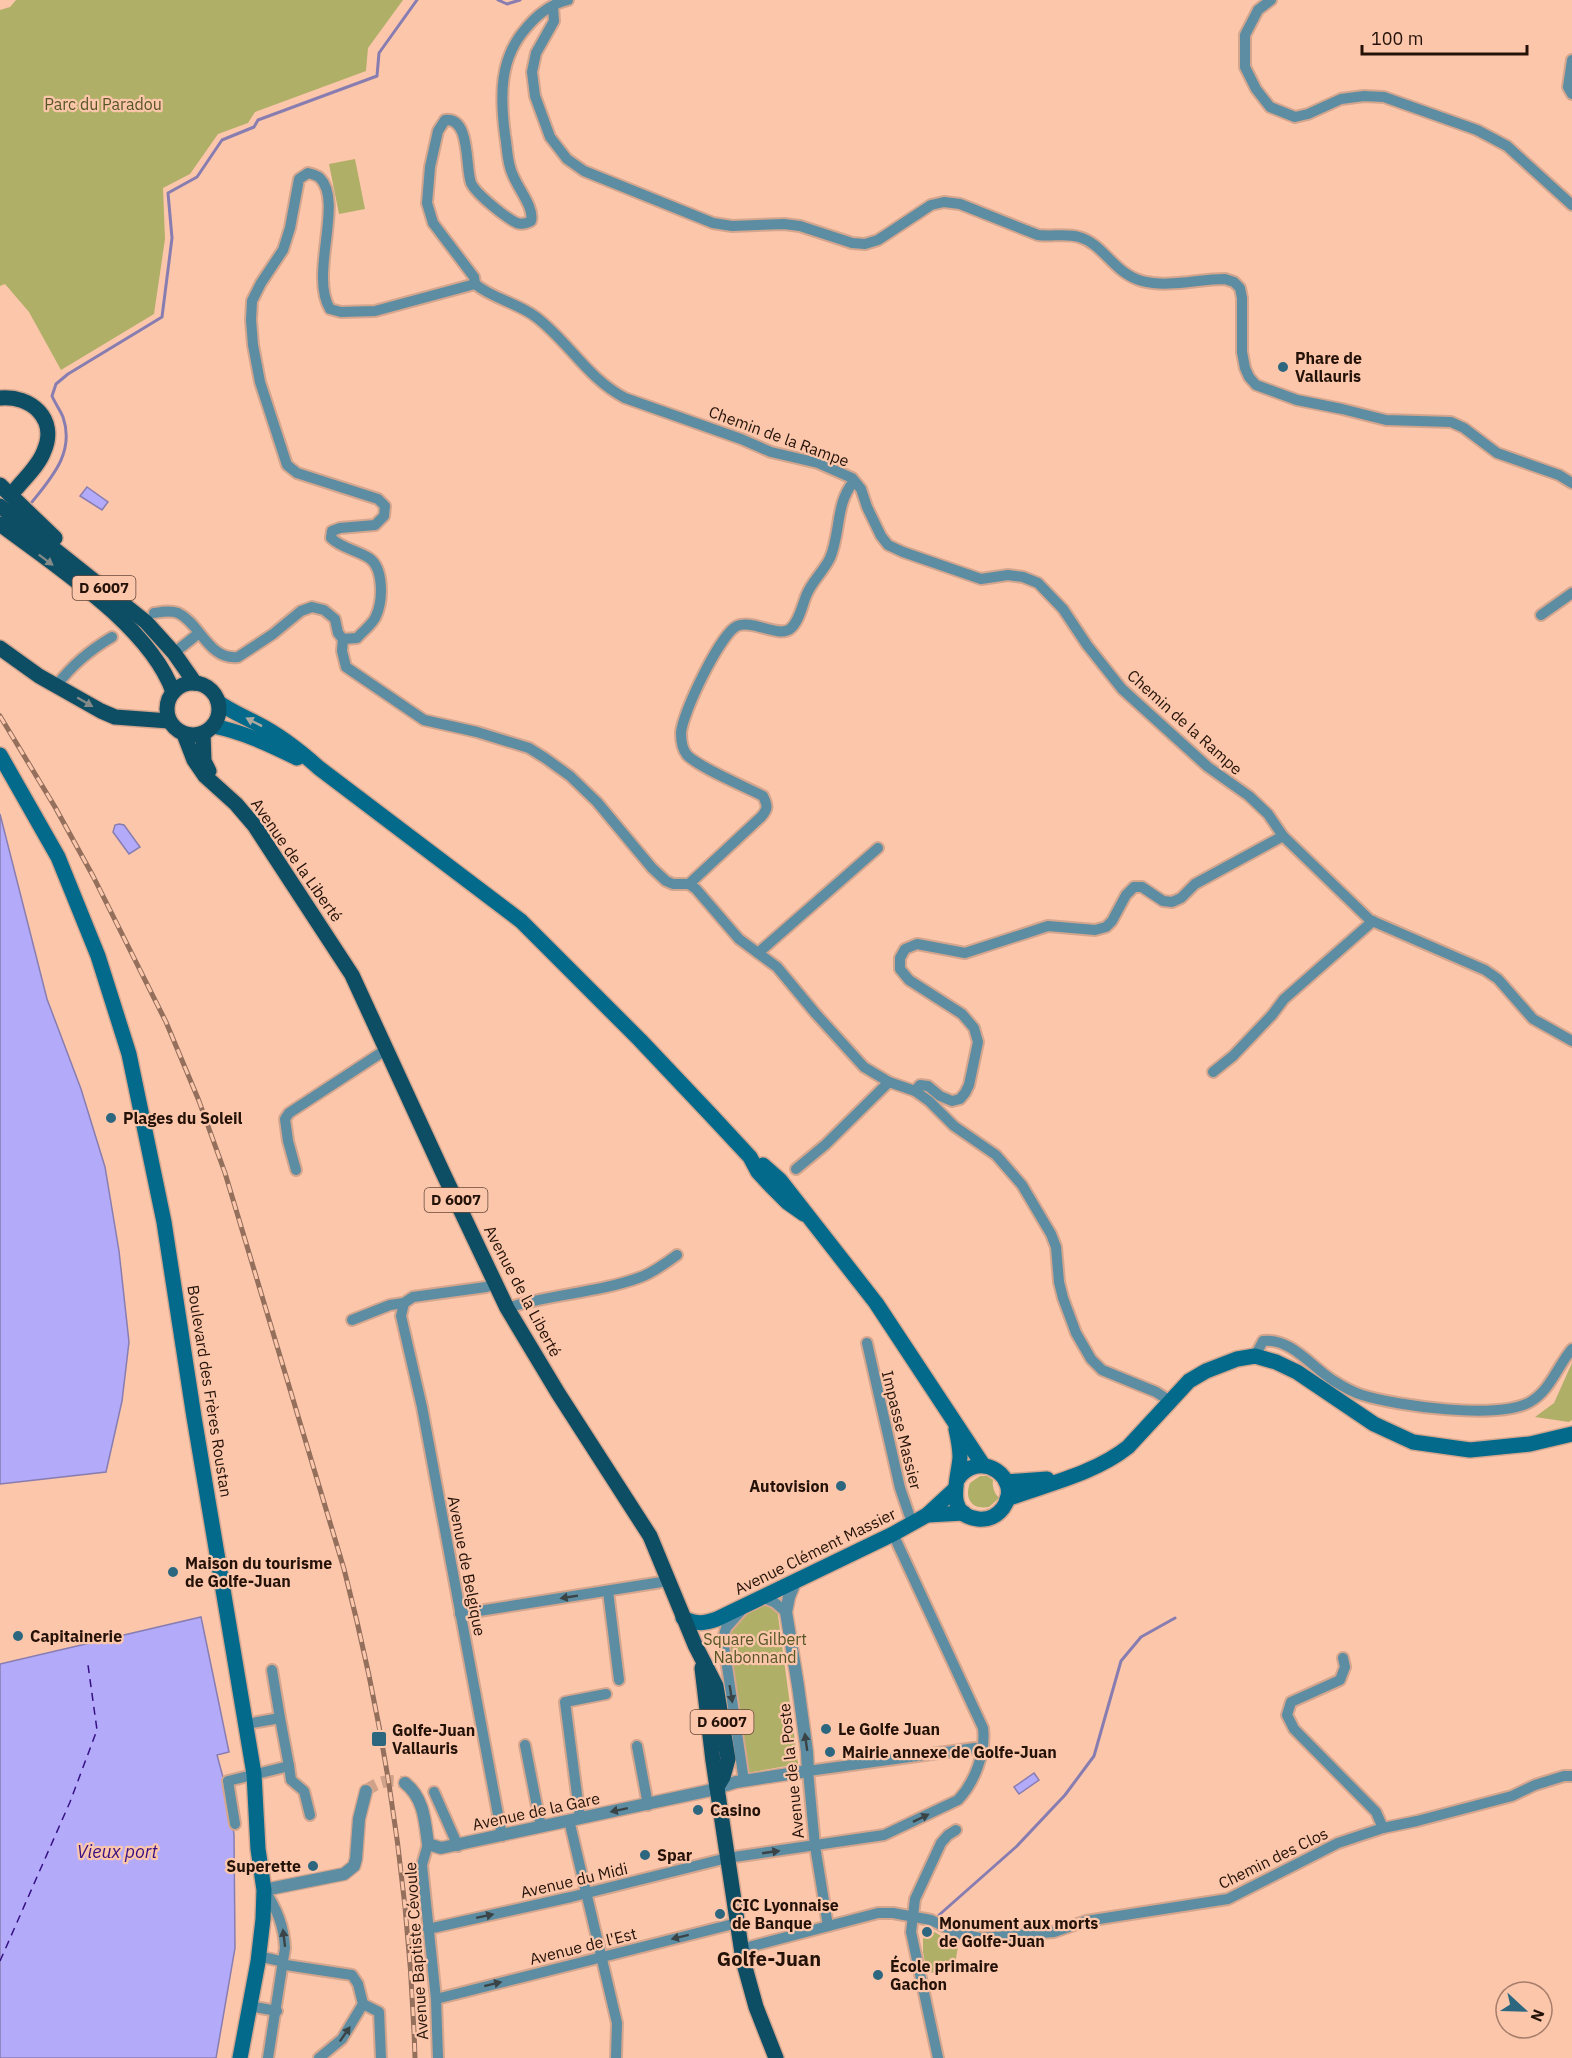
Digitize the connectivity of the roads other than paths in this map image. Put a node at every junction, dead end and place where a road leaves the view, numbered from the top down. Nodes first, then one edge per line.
1 (1271, 0) edge
2 (561, 2) edge
3 (1572, 60) edge
4 (1572, 94) edge
5 (1572, 205) edge
6 (475, 284) junction
7 (3, 399) edge
8 (854, 481) junction
9 (1572, 483) edge
10 (0, 485) edge
11 (16, 489) dead end
12 (0, 506) edge
13 (0, 524) edge
14 (1572, 593) edge
15 (123, 602) junction
16 (154, 614) dead end
17 (1541, 615) dead end
18 (199, 633) junction
19 (112, 637) dead end
20 (343, 639) junction
21 (0, 648) edge
22 (174, 653) junction
23 (195, 683) junction
24 (57, 686) junction
25 (173, 692) junction
26 (218, 702) junction
27 (169, 721) junction
28 (208, 730) junction
29 (184, 734) junction
30 (0, 755) edge
31 (319, 768) junction
32 (220, 789) junction
33 (1283, 836) junction
34 (878, 848) dead end
35 (689, 884) junction
36 (1372, 921) junction
37 (758, 953) junction
38 (1572, 1041) edge
39 (387, 1050) junction
40 (1213, 1072) dead end
41 (889, 1082) junction
42 (915, 1091) junction
43 (796, 1169) dead end
44 (296, 1170) dead end
45 (677, 1255) dead end
46 (496, 1284) junction
47 (404, 1303) junction
48 (507, 1308) junction
49 (352, 1320) dead end
50 (867, 1343) dead end
51 (1572, 1349) edge
52 (1254, 1356) junction
53 (1170, 1401) junction
54 (956, 1426) junction
55 (1572, 1434) edge
56 (983, 1465) junction
57 (1062, 1479) junction
58 (1006, 1482) junction
59 (956, 1485) junction
60 (1007, 1499) junction
61 (964, 1513) junction
62 (927, 1515) junction
63 (912, 1523) junction
64 (893, 1534) junction
65 (796, 1580) junction
66 (668, 1581) junction
67 (608, 1591) junction
68 (755, 1600) junction
69 (786, 1612) junction
70 (460, 1614) junction
71 (684, 1618) junction
72 (717, 1619) junction
73 (698, 1652) junction
74 (1343, 1658) dead end
75 (272, 1670) dead end
76 (619, 1680) dead end
77 (606, 1694) dead end
78 (280, 1718) junction
79 (246, 1724) junction
80 (525, 1745) dead end
81 (637, 1746) dead end
82 (983, 1750) junction
83 (289, 1766) junction
84 (808, 1771) junction
85 (254, 1774) junction
86 (1572, 1776) edge
87 (744, 1781) junction
88 (405, 1783) dead end
89 (717, 1787) junction
90 (366, 1791) dead end
91 (648, 1804) junction
92 (310, 1815) dead end
93 (575, 1819) junction
94 (235, 1824) dead end
95 (541, 1827) junction
96 (1383, 1828) junction
97 (956, 1830) dead end
98 (502, 1836) junction
99 (429, 1844) junction
100 (816, 1845) junction
101 (727, 1858) junction
102 (264, 1890) junction
103 (587, 1892) junction
104 (912, 1916) junction
105 (737, 1923) junction
106 (828, 1926) junction
107 (428, 1929) junction
108 (741, 1949) junction
109 (258, 1956) junction
110 (603, 1957) junction
111 (283, 1963) junction
112 (436, 1999) junction
113 (363, 2004) junction
114 (249, 2006) junction
115 (277, 2011) junction
116 (243, 2057) edge
117 (268, 2058) edge
118 (319, 2058) edge
119 (381, 2058) edge
120 (438, 2058) edge
121 (616, 2058) edge
122 (776, 2058) edge
123 (938, 2058) edge

1 - 5 street
2 - 6 street
2 - 9 street
3 - 4 street
6 - 8 street, Chemin de la Rampe
6 - 20 street
7 - 11 main road
8 - 33 street, Chemin de la Rampe
8 - 35 street
10 - 15 main road
12 - 15 main road, D 6007
13 -> 25 main road, D 6007
14 - 17 street
15 - 22 main road, D 6007
16 - 18 street
18 - 20 street
18 - 22 street
19 - 24 street
20 - 35 street
21 - 24 main road
22 - 23 main road, D 6007
23 - 25 main road
23 - 26 main road
24 -> 27 main road
25 - 27 main road
26 - 28 main road
31 -> 26 main road
27 - 29 main road
28 - 29 main road
28 - 31 main road
28 - 32 main road, D 6007
29 - 32 main road, D 6007
30 - 79 main road, Boulevard des Frères Roustan
31 - 54 main road
32 - 39 main road, Avenue de la Liberté / D 6007
33 - 36 street, Chemin de la Rampe
33 - 42 street
34 - 37 street
35 - 37 street
36 - 38 street, Chemin de la Rampe
36 - 40 street
37 - 41 street
39 - 44 street
39 - 46 main road, Avenue de la Liberté / D 6007
41 - 42 street
41 - 43 street
42 - 53 street
45 - 48 street
46 - 47 street
46 - 48 main road, Avenue de la Liberté / D 6007
47 - 49 street
47 - 70 street, Avenue de Belgique
48 - 66 main road, Avenue de la Liberté / D 6007
50 - 63 street, Impasse Massier
51 - 52 street
52 - 53 main road
52 - 55 main road
53 - 57 main road
54 - 56 main road
54 - 59 main road
56 - 58 main road
56 - 59 main road
57 - 58 main road
57 - 60 main road
58 - 60 main road
59 - 61 main road
59 - 62 main road, Avenue Clément Massier
60 - 61 main road
61 - 62 main road, Avenue Clément Massier
62 - 63 main road, Avenue Clément Massier
63 - 64 main road, Avenue Clément Massier
64 - 65 main road, Avenue Clément Massier
64 - 82 street
65 - 68 main road, Avenue Clément Massier
65 - 69 street, Avenue de la Poste
66 - 67 street
66 - 71 main road, Avenue de la Liberté / D 6007
67 -> 70 street
67 - 76 street
68 - 69 street
68 - 72 main road, Avenue Clément Massier
68 -> 87 street
84 -> 69 street, Avenue de la Poste
70 - 98 street, Avenue de Belgique
71 - 72 main road, Avenue Clément Massier
71 - 73 main road, Avenue de la Liberté / D 6007
72 - 73 main road, Avenue Clément Massier
73 - 89 main road, Avenue de la Liberté / D 6007
74 - 96 street
75 - 78 street
77 - 93 street
78 - 79 street
78 - 83 street
79 - 85 main road, Boulevard des Frères Roustan
80 - 95 street
81 - 91 street
82 - 84 street
100 -> 82 street, Avenue du Midi
83 - 85 street
83 - 92 street
84 - 87 street, Avenue de la Gare
84 - 100 street, Avenue de la Poste
85 - 94 street
85 - 102 main road, Boulevard des Frères Roustan
86 - 96 street, Chemin des Clos
87 - 89 street, Avenue de la Gare
88 - 99 street
89 - 91 street, Avenue de la Gare
89 - 101 main road, Avenue de la Liberté / D 6007
90 - 102 street
91 -> 93 street, Avenue de la Gare
93 - 95 street, Avenue de la Gare
93 - 103 street
95 - 98 street, Avenue de la Gare
96 - 104 street, Chemin des Clos
97 - 104 street
98 - 99 street, Avenue de la Gare
99 - 107 street, Avenue Baptiste Cévoule
101 -> 100 street, Avenue du Midi
100 - 106 street, Avenue de la Poste
101 - 103 street, Avenue du Midi
101 - 105 main road, Avenue de la Liberté / D 6007
102 - 109 main road, Boulevard des Frères Roustan
111 -> 102 street
107 -> 103 street, Avenue du Midi
103 - 110 street
104 - 106 street, Chemin des Clos
104 - 123 street
105 - 108 main road, Avenue de la Liberté / D 6007
105 -> 110 street, Avenue de l'Est
106 - 108 street, Chemin des Clos
107 - 112 street, Avenue Baptiste Cévoule
108 - 122 main road, Avenue de la Liberté / D 6007
109 - 111 street
109 - 114 main road, Boulevard des Frères Roustan
112 -> 110 street, Avenue de l'Est
110 - 121 street
111 - 113 street
111 - 115 street
112 - 120 street, Avenue Baptiste Cévoule
118 -> 113 street
113 - 119 street
114 - 115 street
114 - 116 main road, Boulevard des Frères Roustan
115 - 117 street

